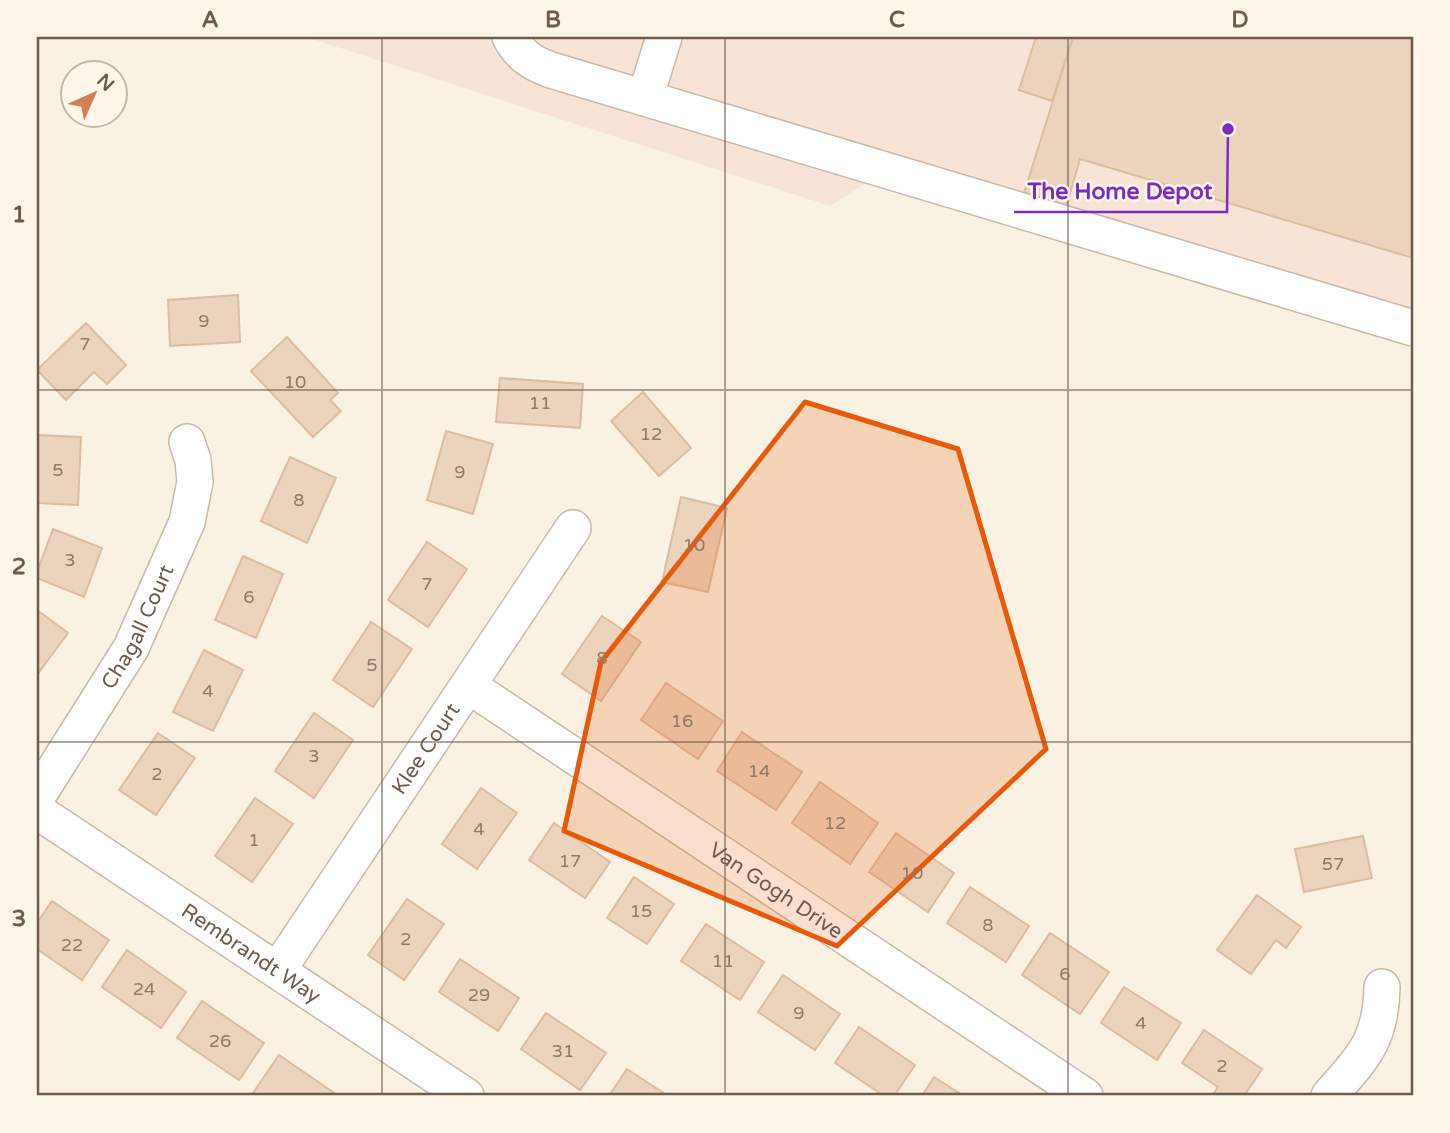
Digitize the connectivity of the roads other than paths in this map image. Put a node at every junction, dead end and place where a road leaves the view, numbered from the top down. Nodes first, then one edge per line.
1 (510, 37) edge
2 (664, 37) edge
3 (645, 98) junction
4 (1413, 328) edge
5 (187, 442) dead end
6 (573, 528) dead end
7 (469, 686) junction
8 (37, 797) edge
9 (37, 811) edge
10 (278, 970) junction
11 (1382, 986) dead end
12 (466, 1096) edge
13 (1085, 1096) edge
14 (1329, 1096) edge

1 - 3 street
2 - 3 street
3 - 4 street
5 - 8 street, Chagall Court
6 - 7 street, Klee Court
7 - 10 street, Klee Court
7 - 13 street, Van Gogh Drive
9 - 10 street, Rembrandt Way
10 - 12 street, Rembrandt Way
11 - 14 street

